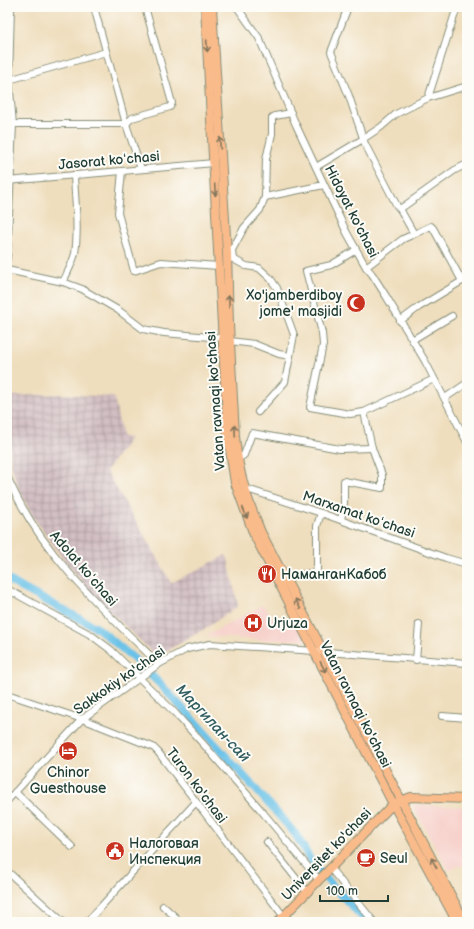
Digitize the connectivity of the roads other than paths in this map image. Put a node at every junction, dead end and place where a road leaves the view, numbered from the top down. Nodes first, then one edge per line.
1 (11, 7) edge
2 (94, 7) edge
3 (145, 7) edge
4 (205, 7) edge
5 (212, 7) edge
6 (237, 7) edge
7 (348, 7) edge
8 (457, 7) edge
9 (106, 52) junction
10 (9, 80) junction
11 (467, 86) edge
12 (428, 98) junction
13 (291, 113) junction
14 (10, 124) edge
15 (126, 124) junction
16 (363, 139) junction
17 (214, 163) junction
18 (467, 164) edge
19 (316, 167) junction
20 (141, 169) junction
21 (122, 171) junction
22 (74, 176) junction
23 (8, 181) edge
24 (324, 185) junction
25 (265, 197) junction
26 (400, 209) junction
27 (414, 234) junction
28 (356, 250) junction
29 (230, 251) junction
30 (7, 259) edge
31 (219, 266) junction
32 (366, 267) junction
33 (7, 270) edge
34 (465, 280) edge
35 (63, 282) junction
36 (452, 316) dead end
37 (400, 321) junction
38 (225, 324) junction
39 (226, 339) junction
40 (412, 340) junction
41 (290, 356) junction
42 (434, 379) junction
43 (467, 383) edge
44 (445, 398) junction
45 (258, 412) dead end
46 (364, 412) junction
47 (467, 442) edge
48 (372, 448) junction
49 (238, 459) junction
50 (7, 476) edge
51 (244, 488) junction
52 (321, 513) junction
53 (341, 520) junction
54 (467, 564) edge
55 (286, 580) junction
56 (7, 589) edge
57 (419, 624) dead end
58 (314, 651) junction
59 (324, 652) junction
60 (416, 660) junction
61 (467, 663) edge
62 (159, 664) junction
63 (139, 677) junction
64 (7, 694) edge
65 (442, 716) dead end
66 (467, 718) edge
67 (82, 719) junction
68 (15, 792) junction
69 (467, 799) edge
70 (7, 801) edge
71 (196, 802) junction
72 (397, 802) junction
73 (267, 842) dead end
74 (72, 847) dead end
75 (330, 868) junction
76 (7, 871) edge
77 (319, 880) junction
78 (307, 892) junction
79 (163, 906) dead end
80 (283, 920) edge
81 (62, 922) edge
82 (88, 922) edge
83 (181, 922) edge
84 (374, 922) edge
85 (457, 922) edge
86 (465, 922) edge

1 - 10 street
2 - 9 street
3 - 15 street
4 -> 17 main road, Vatan ravnaqi ko'chasi
29 -> 5 main road, Vatan ravnaqi ko'chasi
6 - 13 street, Hidoyat ko'chasi
7 - 16 street
8 - 12 street
9 - 10 street
9 - 15 street
10 - 14 street
11 - 12 street
12 - 16 street
13 - 19 street, Hidoyat ko'chasi
13 - 25 street
14 - 15 street
14 - 23 street
15 - 20 street
16 - 19 street
16 - 26 street
17 - 20 street, Jasorat koʻchasi
17 -> 31 main road, Vatan ravnaqi ko'chasi
18 - 26 street
19 - 24 street, Hidoyat ko'chasi
20 - 21 street, Jasorat koʻchasi
21 - 22 street, Jasorat koʻchasi
21 - 31 street
22 - 23 street, Jasorat koʻchasi
22 - 35 street
23 - 30 street
24 - 25 street
24 - 28 street, Hidoyat ko'chasi
25 - 29 street
26 - 27 street
27 - 32 street
27 - 34 street
28 - 32 street, Hidoyat ko'chasi
28 - 46 street
38 -> 29 main road, Vatan ravnaqi ko'chasi
29 - 41 street
31 - 38 main road, Vatan ravnaqi ko'chasi
32 - 37 street, Hidoyat ko'chasi
33 - 35 street
34 - 37 street
35 - 39 street
36 - 40 street
37 - 40 street, Hidoyat ko'chasi
38 - 39 main road, Vatan ravnaqi ko'chasi
39 - 41 street
49 -> 39 main road, Vatan ravnaqi ko'chasi
39 -> 58 main road, Vatan ravnaqi ko'chasi
40 - 42 street, Hidoyat ko'chasi
41 - 45 street
42 - 44 street, Hidoyat ko'chasi
42 - 46 street
43 - 44 street
44 - 47 street, Hidoyat ko'chasi
46 - 48 street
48 - 49 street
48 - 53 street
49 - 51 main road, Vatan ravnaqi ko'chasi
50 - 62 street, Adolat koʻchasi
51 - 52 street, Marxamat koʻchasi
51 - 55 main road, Vatan ravnaqi ko'chasi
52 - 53 street, Marxamat koʻchasi
52 - 55 street
53 - 54 street, Marxamat koʻchasi
59 -> 55 main road, Vatan ravnaqi ko'chasi
56 - 63 street
57 - 60 street
58 - 59 street, Sakkokiy ko'chasi
58 - 62 street, Sakkokiy ko'chasi
58 -> 72 main road, Vatan ravnaqi ko'chasi
59 - 60 street, Sakkokiy ko'chasi
59 - 72 main road, Vatan ravnaqi ko'chasi
60 - 61 street, Sakkokiy ko'chasi
62 - 63 street, Sakkokiy ko'chasi
63 - 67 street, Sakkokiy ko'chasi
63 - 77 street
64 - 67 street, Turon ko'chasi
65 - 66 street
67 - 68 street, Sakkokiy ko'chasi
67 - 71 street, Turon ko'chasi
68 - 70 street, Sakkokiy ko'chasi
68 - 74 street
69 - 72 main road
71 - 80 street, Turon ko'chasi
71 - 82 street
72 - 75 main road, Universitet ko'chasi
72 - 85 main road
86 -> 72 main road
73 - 78 street
75 - 77 main road, Universitet ko'chasi
75 - 84 street
76 - 81 street
77 - 78 main road, Universitet ko'chasi
78 - 80 main road, Universitet ko'chasi
79 - 83 street

